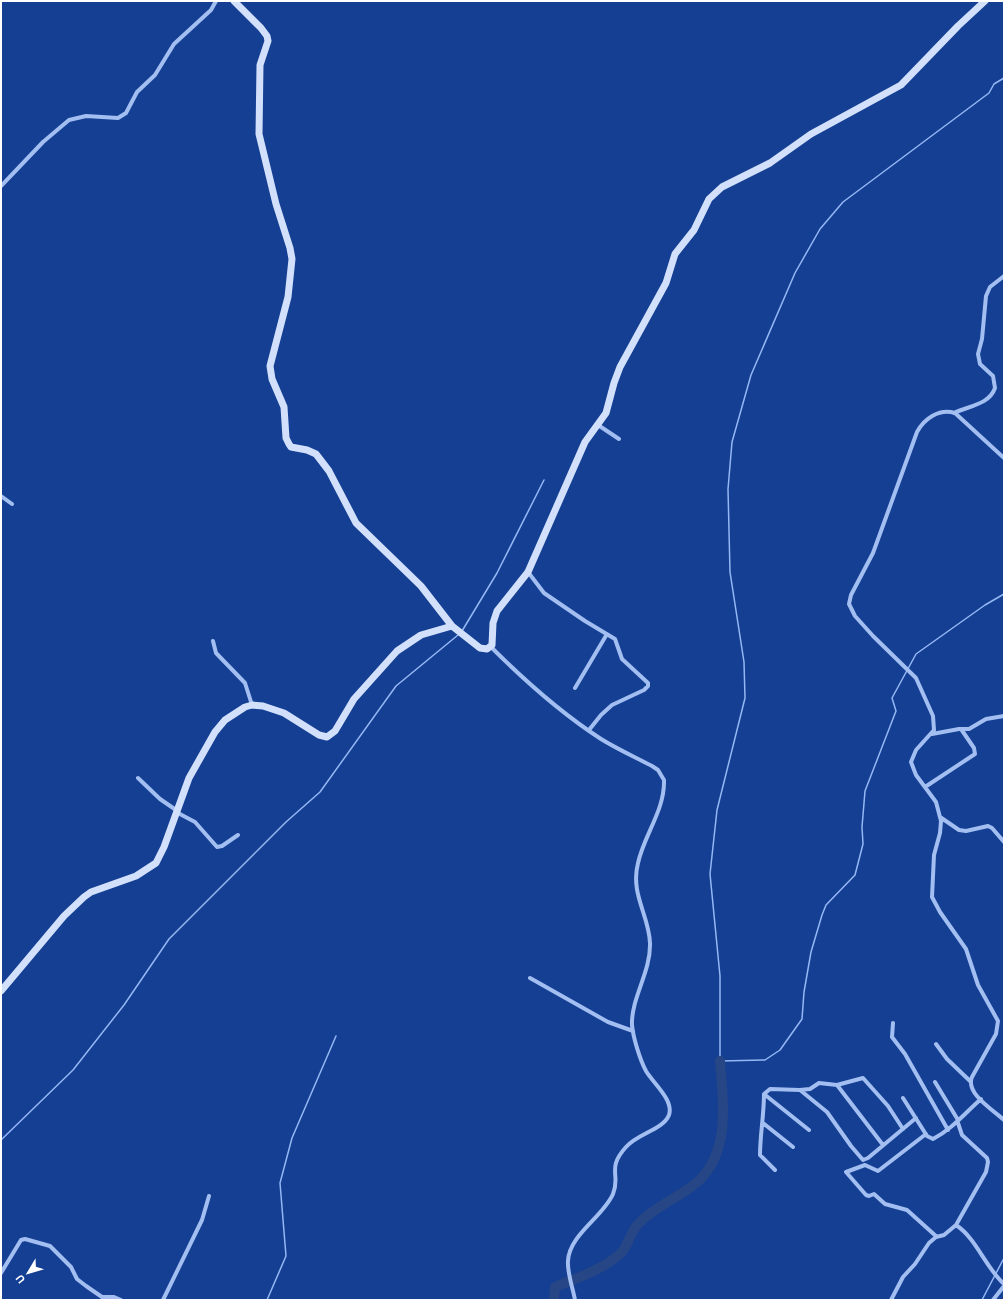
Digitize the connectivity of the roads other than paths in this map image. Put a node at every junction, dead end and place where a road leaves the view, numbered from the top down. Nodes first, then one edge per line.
1 (216, 1) edge
2 (234, 1) edge
3 (985, 1) edge
4 (1, 186) edge
5 (1004, 276) edge
6 (954, 413) junction
7 (598, 426) junction
8 (619, 439) dead end
9 (1004, 458) edge
10 (1, 496) edge
11 (12, 504) dead end
12 (528, 572) junction
13 (455, 628) junction
14 (607, 634) junction
15 (213, 641) dead end
16 (491, 647) junction
17 (575, 688) dead end
18 (252, 705) junction
19 (1004, 716) edge
20 (961, 728) junction
21 (589, 730) junction
22 (932, 734) junction
23 (138, 778) dead end
24 (925, 787) junction
25 (176, 811) junction
26 (940, 817) junction
27 (238, 835) dead end
28 (1004, 842) edge
29 (530, 978) dead end
30 (1, 991) edge
31 (893, 1023) dead end
32 (633, 1031) junction
33 (936, 1044) dead end
34 (970, 1081) junction
35 (935, 1082) dead end
36 (838, 1085) junction
37 (800, 1090) junction
38 (764, 1094) junction
39 (903, 1098) dead end
40 (980, 1099) junction
41 (916, 1118) junction
42 (1004, 1120) edge
43 (958, 1122) junction
44 (763, 1123) junction
45 (903, 1129) junction
46 (809, 1130) dead end
47 (948, 1130) junction
48 (926, 1134) junction
49 (883, 1145) junction
50 (793, 1147) dead end
51 (775, 1170) dead end
52 (209, 1196) dead end
53 (956, 1225) junction
54 (937, 1237) junction
55 (1, 1272) edge
56 (1004, 1285) edge
57 (121, 1300) edge
58 (163, 1300) edge
59 (575, 1300) edge
60 (891, 1300) edge
61 (993, 1300) edge

1 - 4 street
2 - 13 street
3 - 7 street
5 - 6 street
6 - 9 street
6 - 22 street
7 - 8 street
7 - 12 street
10 - 11 street
12 - 14 street
12 - 16 street
13 - 16 street
13 - 18 street
14 - 17 street
14 - 21 street
15 - 18 street
16 - 21 street
18 - 25 street
19 - 20 street
20 - 22 street
20 - 24 street
21 - 32 street
22 - 24 street
23 - 25 street
24 - 26 street
25 - 27 street
25 - 30 street
26 - 28 street
26 - 34 street
29 - 32 street
31 - 47 street
32 - 59 street
33 - 34 street
34 - 40 street
35 - 43 street
36 - 37 street
36 - 45 street
36 - 49 street
37 - 38 street
37 - 49 street
38 - 44 street
38 - 46 street
39 - 41 street
40 - 42 street
40 - 43 street
41 - 45 street
41 - 48 street
43 - 47 street
43 - 53 street
44 - 50 street
44 - 51 street
45 - 49 street
47 - 48 street
48 - 54 street
52 - 58 street
53 - 54 street
53 - 56 street
54 - 60 street
55 - 57 street
56 - 61 street

